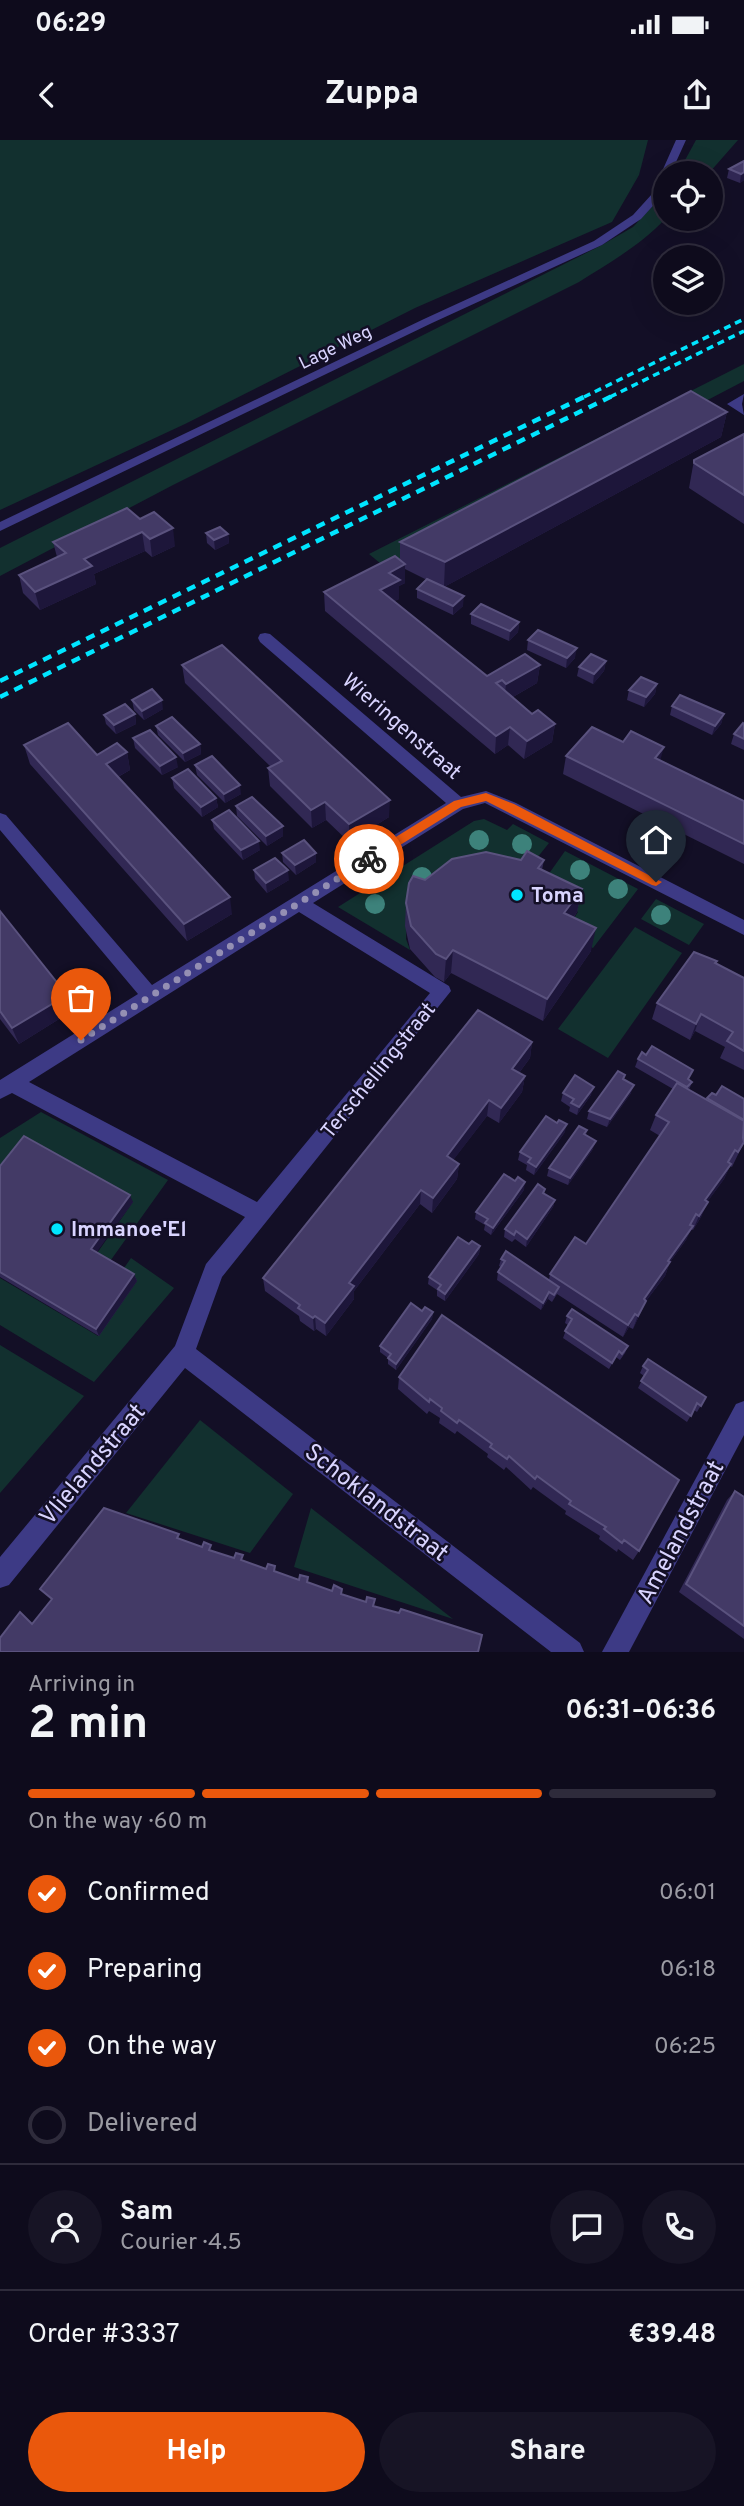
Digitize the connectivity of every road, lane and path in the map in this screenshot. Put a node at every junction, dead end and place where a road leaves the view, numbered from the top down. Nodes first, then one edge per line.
1 (681, 140) edge
2 (672, 161) edge
3 (653, 200) edge
4 (744, 398) edge
5 (744, 411) edge
6 (0, 527) edge
7 (265, 638) dead end
8 (458, 804) junction
9 (0, 819) edge
10 (299, 903) junction
11 (744, 928) edge
12 (150, 996) junction
13 (6, 1086) edge
14 (260, 1214) junction
15 (183, 1353) junction
16 (744, 1412) edge
17 (0, 1576) edge
18 (570, 1652) edge
19 (615, 1652) edge

1 - 2 street, Lage Weg
3 - 6 street, Lage Weg
4 - 5 street
7 - 8 street, Wieringenstraat
8 - 10 street
8 - 11 street, Wieringenstraat
9 - 12 street
10 - 12 street
10 - 14 street, Terschellingstraat
12 - 13 street
13 - 14 street
14 - 15 street, Terschellingstraat
15 - 17 street, Vlielandstraat
15 - 18 street, Schoklandstraat
16 - 19 street, Amelandstraat

